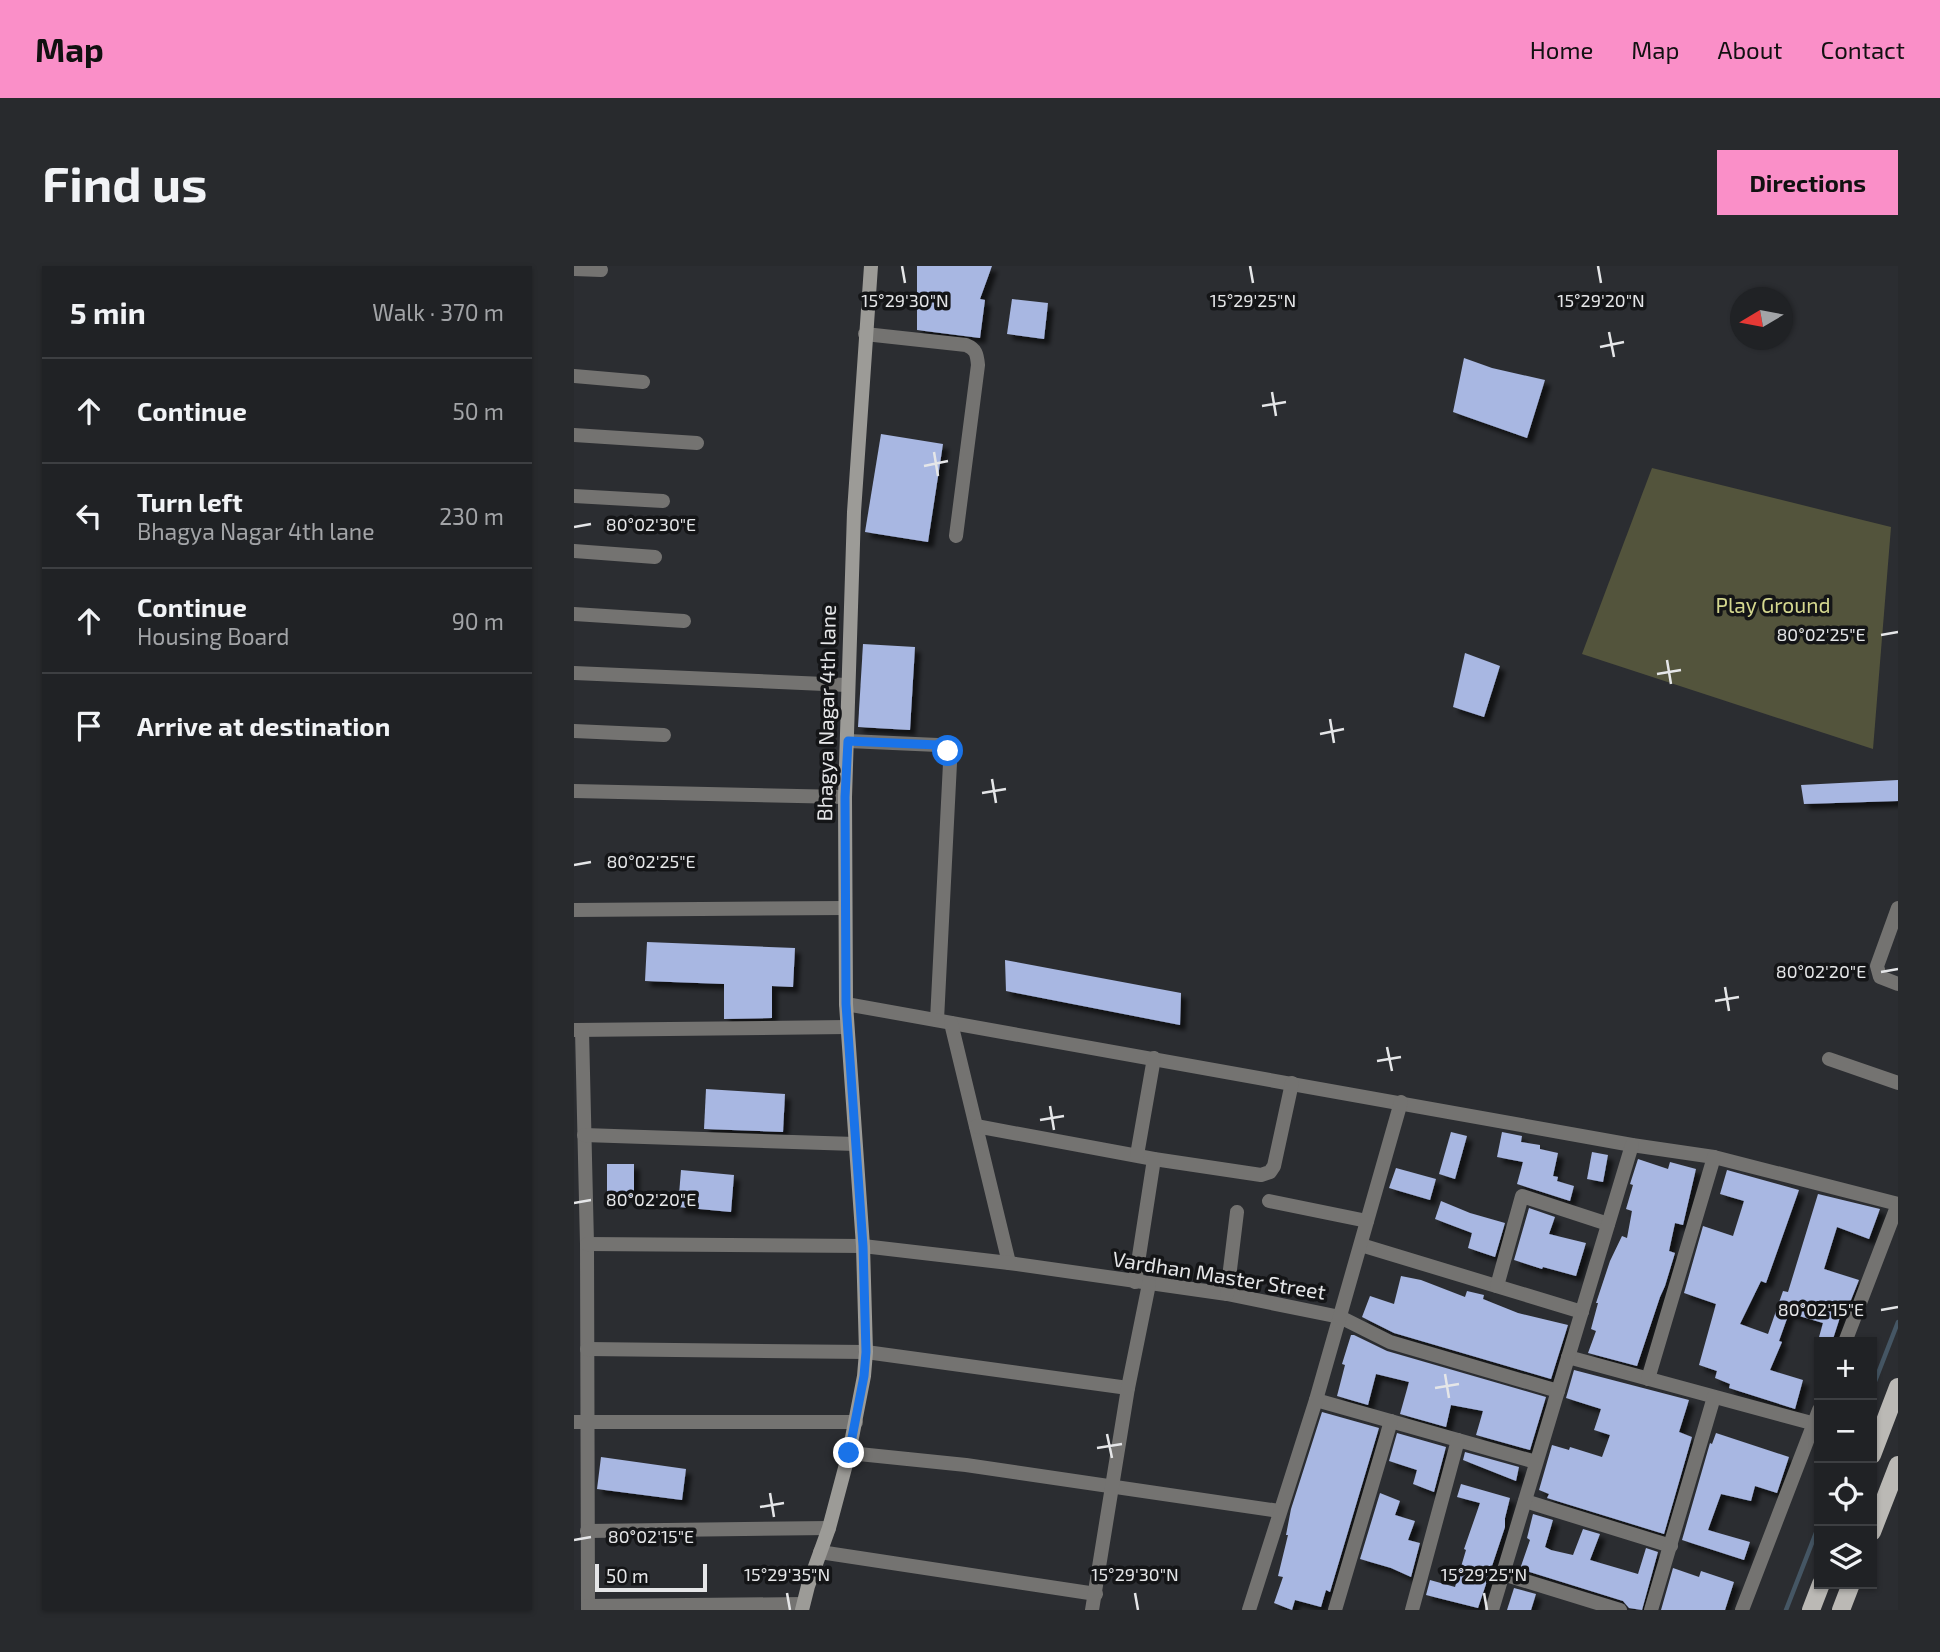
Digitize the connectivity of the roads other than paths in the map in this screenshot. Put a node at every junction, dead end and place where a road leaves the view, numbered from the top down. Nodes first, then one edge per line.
1 (871, 266) edge
2 (574, 269) edge
3 (601, 270) dead end
4 (865, 334) junction
5 (574, 376) edge
6 (643, 382) dead end
7 (574, 435) edge
8 (696, 443) dead end
9 (574, 496) edge
10 (663, 501) dead end
11 (956, 536) dead end
12 (574, 551) edge
13 (655, 557) dead end
14 (574, 614) edge
15 (684, 621) dead end
16 (574, 673) edge
17 (847, 685) junction
18 (574, 731) edge
19 (664, 735) dead end
20 (848, 741) junction
21 (574, 791) edge
22 (845, 797) junction
23 (845, 908) junction
24 (1898, 908) edge
25 (574, 910) edge
26 (1898, 984) edge
27 (846, 1004) junction
28 (944, 1021) junction
29 (847, 1027) junction
30 (578, 1030) edge
31 (1154, 1058) junction
32 (1829, 1059) dead end
33 (1292, 1083) junction
34 (1898, 1083) edge
35 (1401, 1102) junction
36 (976, 1126) junction
37 (584, 1135) junction
38 (855, 1144) junction
39 (1632, 1145) junction
40 (1137, 1155) junction
41 (1714, 1157) junction
42 (1154, 1159) junction
43 (1269, 1201) dead end
44 (1898, 1204) edge
45 (1237, 1212) dead end
46 (1367, 1222) junction
47 (1608, 1224) junction
48 (587, 1244) junction
49 (1360, 1245) junction
50 (863, 1246) junction
51 (1009, 1263) junction
52 (1142, 1283) junction
53 (1497, 1286) junction
54 (1227, 1294) junction
55 (1582, 1312) junction
56 (1340, 1317) junction
57 (1847, 1337) edge
58 (587, 1349) junction
59 (866, 1352) junction
60 (1568, 1357) junction
61 (1648, 1379) junction
62 (1898, 1387) edge
63 (1128, 1388) junction
64 (1558, 1391) junction
65 (1714, 1397) junction
66 (1316, 1400) junction
67 (1814, 1419) edge
68 (1391, 1421) junction
69 (580, 1422) edge
70 (856, 1422) junction
71 (1814, 1430) edge
72 (1877, 1439) edge
73 (1458, 1440) junction
74 (849, 1453) junction
75 (1536, 1462) junction
76 (1898, 1465) edge
77 (1111, 1488) junction
78 (1525, 1501) junction
79 (1279, 1511) junction
80 (1874, 1526) edge
81 (829, 1528) junction
82 (587, 1531) junction
83 (1671, 1546) junction
84 (820, 1552) junction
85 (1503, 1574) junction
86 (1819, 1589) edge
87 (1849, 1589) edge
88 (1096, 1594) junction
89 (803, 1607) edge
90 (588, 1608) edge
91 (1093, 1610) edge
92 (1249, 1610) edge
93 (1335, 1610) edge
94 (1412, 1610) edge
95 (1492, 1610) edge
96 (1620, 1610) edge
97 (1651, 1610) edge
98 (1742, 1610) edge
99 (1811, 1610) edge
100 (1841, 1610) edge

1 - 4 main road, Bhagya Nagar 4th lane
2 - 3 street
4 - 11 street
4 - 17 main road, Bhagya Nagar 4th lane
5 - 6 street
7 - 8 street
9 - 10 street
12 - 13 street
14 - 15 street
16 - 17 street
17 - 20 main road, Bhagya Nagar 4th lane
18 - 19 street
20 - 22 main road, Bhagya Nagar 4th lane
20 - 28 street
21 - 22 street
22 - 23 main road, Bhagya Nagar 4th lane
23 - 25 street
23 - 27 main road, Bhagya Nagar 4th lane
24 - 26 street
27 - 28 street
27 - 29 main road, Bhagya Nagar 4th lane
28 - 31 street
28 - 36 street
29 - 30 street
29 - 38 main road, Bhagya Nagar 4th lane
30 - 37 street
31 - 33 street
31 - 40 street
32 - 34 street
33 - 35 street
33 - 42 street
35 - 39 street
35 - 46 street
36 - 40 street
36 - 51 street
37 - 38 street
37 - 48 street
38 - 50 main road, Bhagya Nagar 4th lane
39 - 41 street
39 - 47 street
40 - 42 street
41 - 44 street
41 - 61 street
42 - 52 street
43 - 46 street
44 - 57 street
45 - 54 street
46 - 49 street
47 - 53 street
47 - 55 street
48 - 50 street, Vardhan Master Street
48 - 58 street
49 - 53 street
49 - 56 street
50 - 51 street, Vardhan Master Street
50 - 59 main road, Bhagya Nagar 4th lane
51 - 52 street, Vardhan Master Street
52 - 54 street, Vardhan Master Street
52 - 63 street
53 - 55 street
54 - 56 street, Vardhan Master Street
55 - 60 street
56 - 64 street, Vardhan Master Street
56 - 66 street
58 - 59 street
58 - 69 street
59 - 63 street
59 - 70 main road, Bhagya Nagar 4th lane
60 - 61 street
60 - 64 street
61 - 65 street
62 - 72 main road
63 - 77 street
64 - 75 street
65 - 67 street
65 - 83 street
66 - 68 street
66 - 79 street
68 - 73 street
68 - 93 street
69 - 70 street
69 - 82 street
70 - 74 main road, Bhagya Nagar 4th lane
71 - 98 street
73 - 75 street
73 - 94 street
74 - 77 street
74 - 81 main road, Bhagya Nagar 4th lane
75 - 78 street
76 - 80 main road
77 - 79 street
77 - 88 street
78 - 83 street
78 - 85 street
79 - 92 street
81 - 82 street
81 - 84 main road, Bhagya Nagar 4th lane
82 - 90 street
83 - 97 street
84 - 88 street
84 - 89 main road, Bhagya Nagar 4th lane
85 - 95 street
85 - 96 street
86 - 99 main road
87 - 100 main road
88 - 91 street
89 - 90 street

